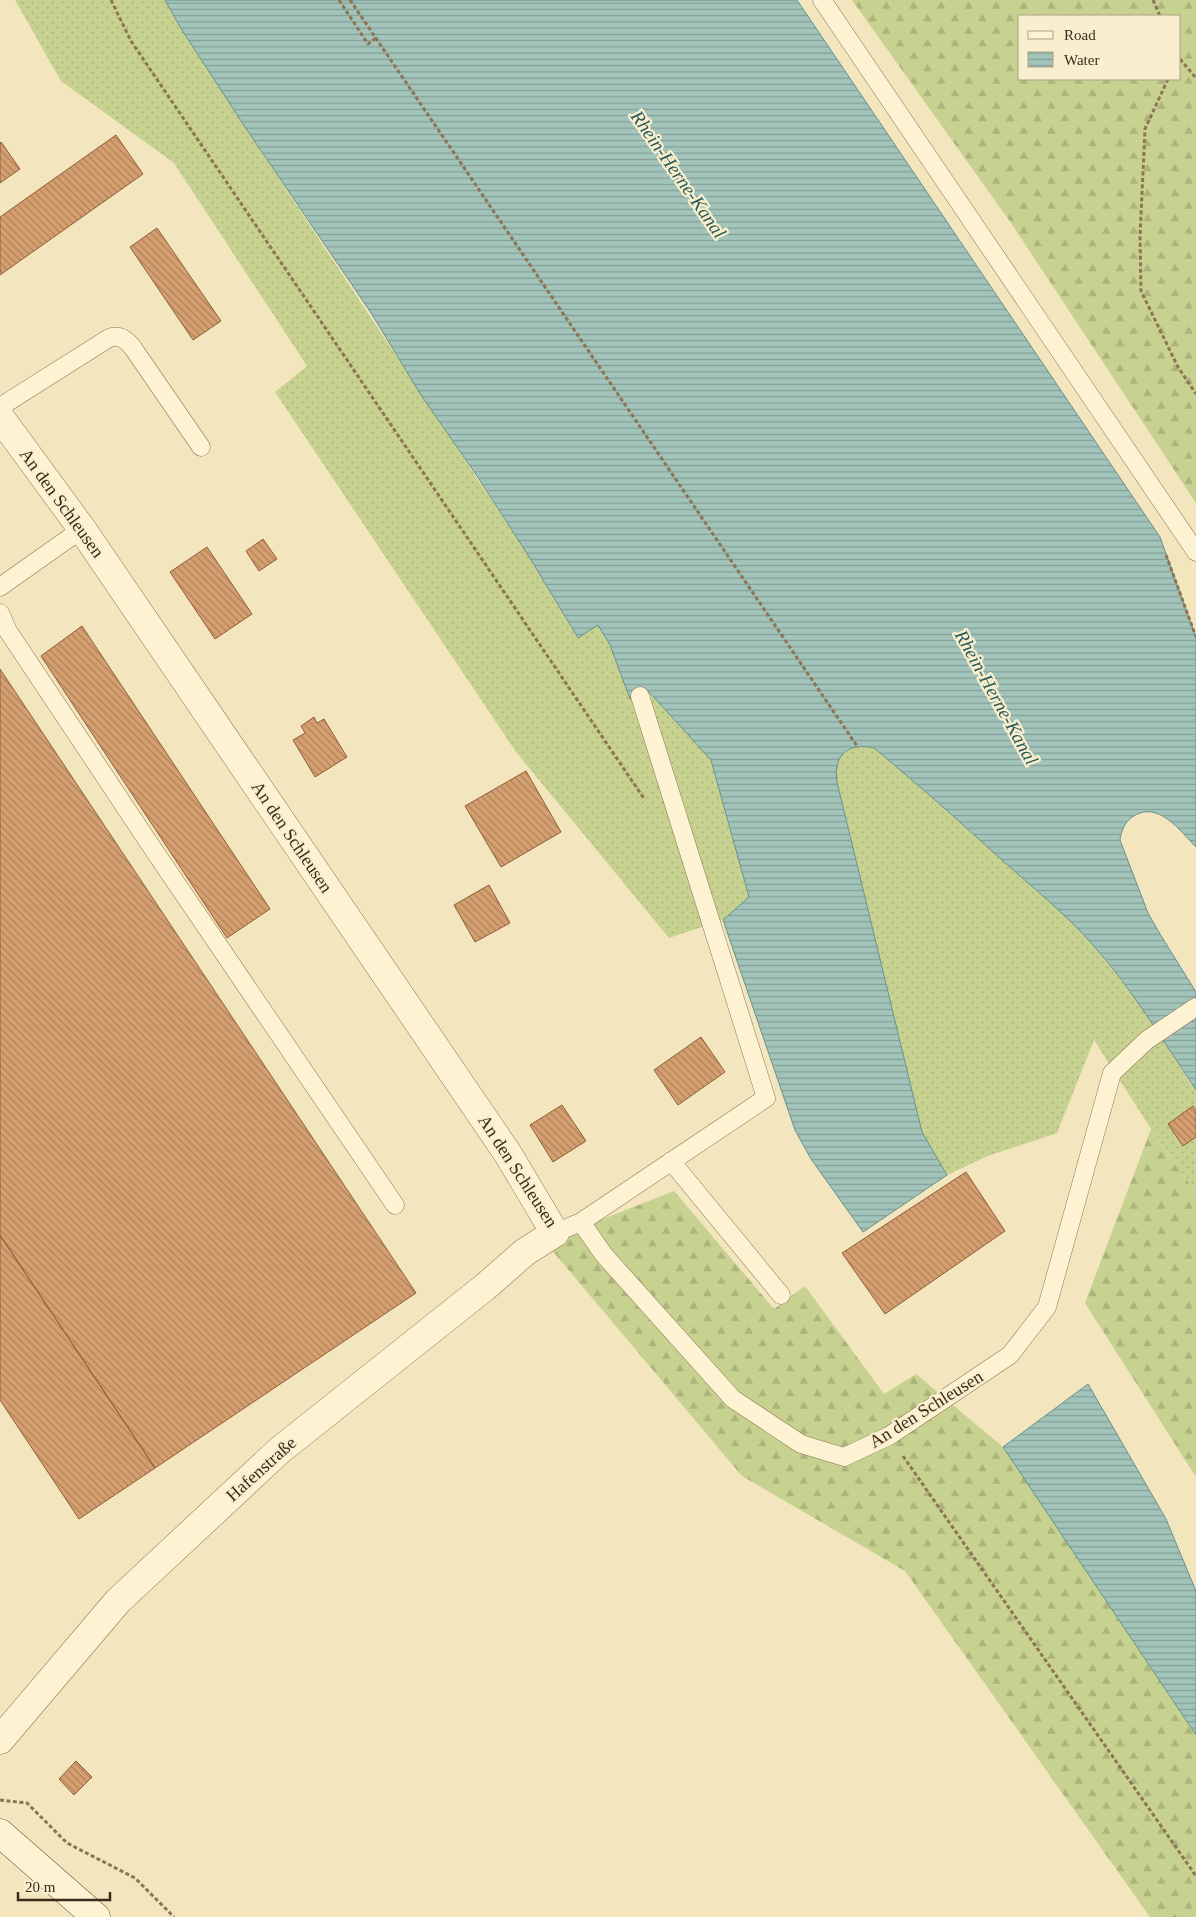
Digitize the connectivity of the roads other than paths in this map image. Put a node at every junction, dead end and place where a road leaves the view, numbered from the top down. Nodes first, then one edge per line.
1 (822, 0) edge
2 (0, 407) edge
3 (0, 416) edge
4 (201, 447) dead end
5 (82, 529) junction
6 (1196, 552) edge
7 (0, 587) edge
8 (0, 613) edge
9 (640, 696) dead end
10 (1196, 1006) edge
11 (672, 1161) junction
12 (395, 1205) dead end
13 (581, 1222) junction
14 (555, 1233) junction
15 (781, 1295) dead end
16 (0, 1740) edge
17 (0, 1833) edge
18 (96, 1917) edge

1 - 6 lane
2 - 4 lane
3 - 5 street, An den Schleusen
5 - 7 lane
5 - 14 street, An den Schleusen
8 - 12 lane
9 - 11 lane
10 - 13 lane, An den Schleusen
11 - 13 lane
11 - 15 lane
13 - 14 lane, An den Schleusen
14 - 16 street, Hafenstraße
17 - 18 street

